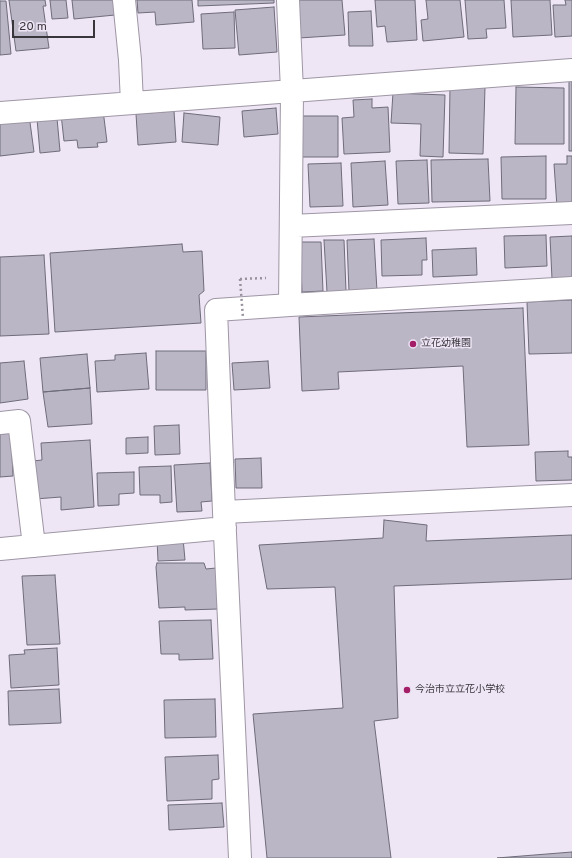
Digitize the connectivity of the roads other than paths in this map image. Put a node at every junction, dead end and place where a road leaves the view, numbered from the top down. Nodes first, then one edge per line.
1 (124, 0) edge
2 (288, 0) edge
3 (572, 70) edge
4 (292, 91) junction
5 (132, 103) junction
6 (0, 113) edge
7 (572, 213) edge
8 (291, 226) junction
9 (572, 288) edge
10 (290, 305) junction
11 (0, 423) edge
12 (572, 494) edge
13 (224, 520) junction
14 (34, 546) junction
15 (0, 549) edge
16 (240, 858) edge

1 - 5 street
2 - 4 street
3 - 4 street
4 - 5 street
4 - 8 street
5 - 6 street
7 - 8 street
8 - 10 street
9 - 10 street
10 - 13 street
11 - 14 street
12 - 13 street
13 - 14 street
13 - 16 street
14 - 15 street

